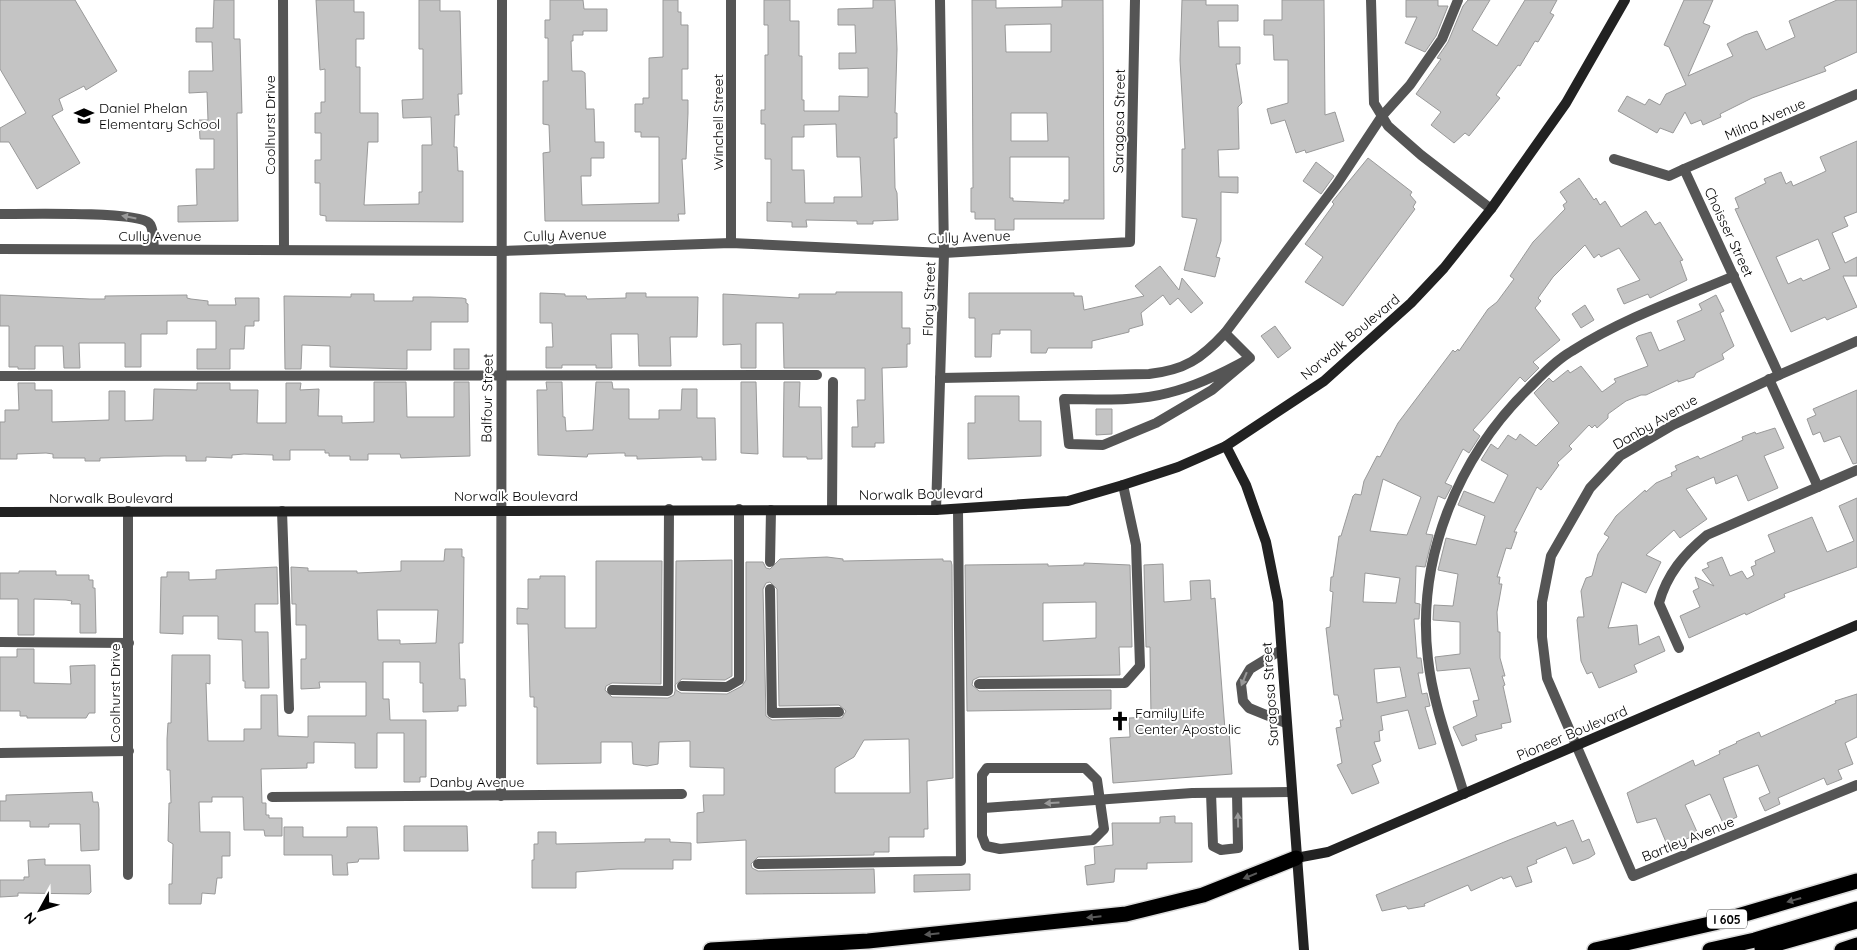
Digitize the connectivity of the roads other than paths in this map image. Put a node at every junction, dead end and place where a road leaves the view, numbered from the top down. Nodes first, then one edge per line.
1 (283, 0) edge
2 (502, 0) edge
3 (731, 0) edge
4 (940, 0) edge
5 (1135, 0) edge
6 (1372, 0) edge
7 (1458, 0) edge
8 (1625, 0) edge
9 (1857, 94) edge
10 (1382, 116) junction
11 (1614, 159) dead end
12 (1684, 169) junction
13 (1491, 209) junction
14 (0, 214) edge
15 (1130, 242) joint
16 (731, 243) junction
17 (0, 250) edge
18 (154, 250) junction
19 (284, 250) junction
20 (503, 251) junction
21 (944, 253) junction
22 (1734, 276) junction
23 (1225, 333) junction
24 (1857, 341) edge
25 (1250, 358) junction
26 (501, 374) junction
27 (1779, 374) junction
28 (817, 375) dead end
29 (0, 376) edge
30 (940, 378) junction
31 (1769, 379) junction
32 (833, 382) dead end
33 (1226, 446) junction
34 (1857, 470) edge
35 (1123, 485) junction
36 (1818, 487) junction
37 (499, 509) junction
38 (669, 509) junction
39 (832, 509) junction
40 (958, 509) junction
41 (282, 510) junction
42 (739, 510) junction
43 (771, 510) junction
44 (936, 510) junction
45 (128, 511) junction
46 (0, 512) edge
47 (770, 562) dead end
48 (770, 589) dead end
49 (1857, 625) edge
50 (0, 642) edge
51 (129, 643) junction
52 (1679, 648) dead end
53 (1281, 650) junction
54 (979, 684) dead end
55 (682, 686) dead end
56 (612, 690) dead end
57 (289, 709) dead end
58 (839, 712) dead end
59 (1286, 723) junction
60 (1577, 746) junction
61 (129, 751) junction
62 (0, 753) edge
63 (1857, 785) edge
64 (1291, 792) junction
65 (1211, 793) junction
66 (1237, 793) junction
67 (682, 794) dead end
68 (1464, 794) junction
69 (501, 796) junction
70 (272, 797) dead end
71 (1101, 800) junction
72 (984, 808) junction
73 (1296, 858) junction
74 (758, 864) dead end
75 (128, 875) dead end
76 (1857, 875) edge
77 (1857, 880) edge
78 (1823, 891) junction
79 (1857, 909) edge
80 (1857, 921) edge
81 (1857, 945) edge
82 (711, 950) edge
83 (1304, 950) edge
84 (1595, 950) edge
85 (1710, 950) edge
86 (1756, 950) edge
87 (1842, 950) edge

1 - 19 street, Coolhurst Drive
2 - 20 street, Balfour Street
3 - 16 street, Winchell Street
4 - 21 street, Flory Street
5 - 15 street, Saragosa Street
6 - 10 street
7 - 10 street
8 - 13 main road, Norwalk Boulevard
9 - 12 street, Milna Avenue
10 - 13 street
10 - 23 street
11 - 12 street
12 - 22 street, Choisser Street
13 - 33 main road, Norwalk Boulevard
18 -> 14 street
15 - 21 street, Cully Avenue
16 - 20 street, Cully Avenue
16 - 21 street, Cully Avenue
17 - 18 street, Cully Avenue
18 - 19 street, Cully Avenue
19 - 20 street, Cully Avenue
20 - 26 street, Balfour Street
21 - 30 street, Flory Street
22 - 27 street, Choisser Street
22 - 68 street
23 - 25 street
23 - 30 street
24 - 27 street, Danby Avenue
25 - 25 street
26 - 28 street
26 - 29 street
26 - 37 street, Balfour Street
27 - 31 street, Danby Avenue
30 - 44 street, Flory Street
31 - 36 street
31 - 60 street, Danby Avenue
32 - 39 street
33 - 35 main road, Norwalk Boulevard
33 - 53 main road, Saragosa Street
34 - 36 street
35 - 40 main road, Norwalk Boulevard
35 - 54 street
36 - 52 street
37 - 38 main road, Norwalk Boulevard
37 - 41 main road, Norwalk Boulevard
37 - 69 street, Balfour Street
38 - 42 main road, Norwalk Boulevard
38 - 56 street
39 - 43 main road, Norwalk Boulevard
39 - 44 main road, Norwalk Boulevard
40 - 44 main road, Norwalk Boulevard
40 - 74 street
41 - 45 main road, Norwalk Boulevard
41 - 57 street
42 - 43 main road, Norwalk Boulevard
42 - 55 street
43 - 47 street
45 - 46 main road, Norwalk Boulevard
45 - 51 street, Coolhurst Drive
48 - 58 street
49 - 60 main road, Pioneer Boulevard
50 - 51 street
51 - 61 street, Coolhurst Drive
53 - 59 main road, Saragosa Street
53 -> 59 street
59 - 64 main road, Saragosa Street
60 - 63 street, Bartley Avenue
60 - 68 main road, Pioneer Boulevard
61 - 62 street
61 - 75 street, Coolhurst Drive
64 - 66 street
64 - 73 main road, Saragosa Street
65 - 66 street
65 -> 66 street
65 - 71 street
67 - 69 street, Danby Avenue
68 - 73 main road, Pioneer Boulevard
69 - 70 street, Danby Avenue
71 -> 72 street
71 - 72 street
71 - 72 street
73 -> 82 highway
73 - 83 main road, Saragosa Street
76 - 78 highway
77 - 78 highway, I 605
78 -> 84 highway, I 605
79 - 85 highway
80 - 86 highway
81 - 87 highway

